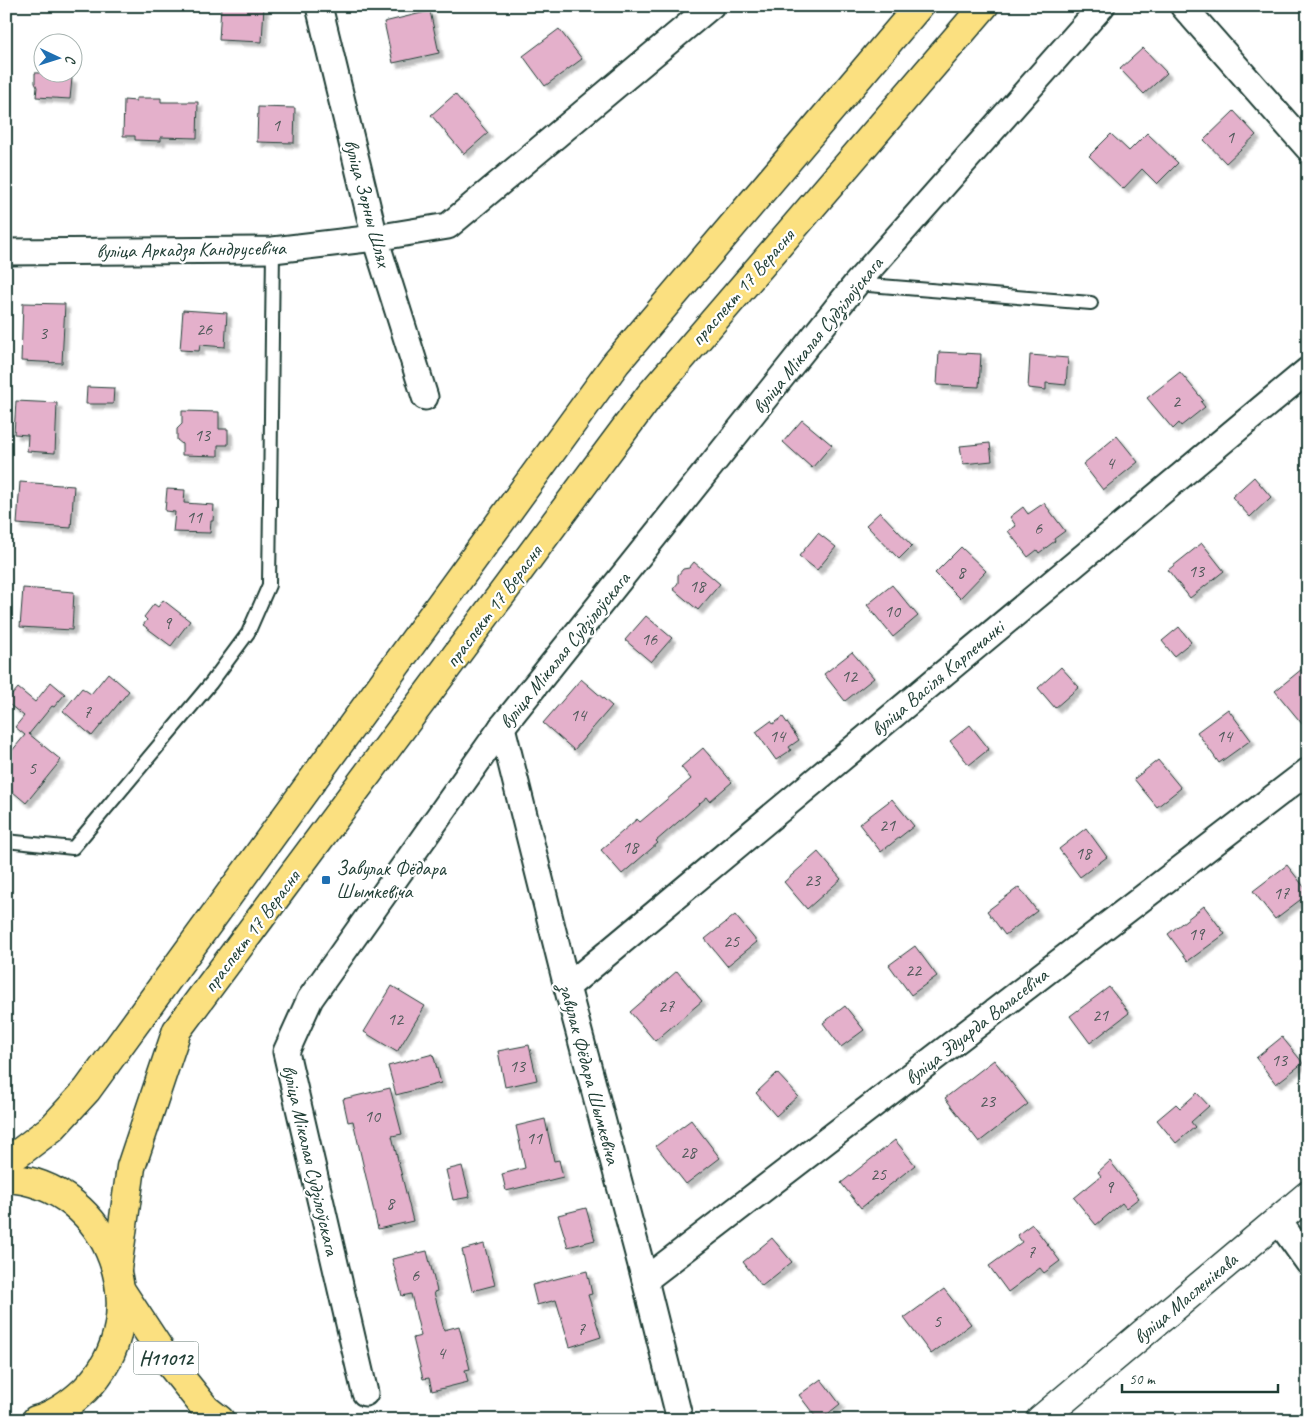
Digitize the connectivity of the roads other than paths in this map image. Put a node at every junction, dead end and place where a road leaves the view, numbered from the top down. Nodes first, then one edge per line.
1 (318, 6) edge
2 (711, 6) edge
3 (919, 6) edge
4 (984, 6) edge
5 (1102, 6) edge
6 (1183, 6) edge
7 (1308, 148) edge
8 (375, 238) junction
9 (273, 250) junction
10 (6, 252) edge
11 (856, 284) junction
12 (1091, 303) dead end
13 (1308, 370) edge
14 (424, 397) dead end
15 (502, 727) junction
16 (1308, 771) edge
17 (6, 841) edge
18 (567, 987) junction
19 (6, 1161) edge
20 (6, 1178) edge
21 (1308, 1195) edge
22 (1278, 1220) junction
23 (1308, 1262) edge
24 (118, 1279) junction
25 (645, 1280) junction
26 (365, 1394) dead end
27 (41, 1419) edge
28 (220, 1420) edge
29 (680, 1420) edge
30 (1040, 1420) edge

1 - 8 street, вуліца Зорны Шлях
2 - 8 street
3 - 19 main road, праспект 17 Верасня
4 - 24 main road, праспект 17 Верасня
5 - 11 street, вуліца Мікалая Судзілоўскага
6 - 7 street
8 - 9 street, вуліца Аркадзя Кандрусевіча
8 - 14 street, вуліца Зорны Шлях
9 - 10 street, вуліца Аркадзя Кандрусевіча
9 - 17 lane
11 - 12 lane
11 - 15 street, вуліца Мікалая Судзілоўскага
13 - 18 street, вуліца Васіля Карпечанкі
15 - 18 street, завулак Фёдара Шымкевіча
15 - 26 street, вуліца Мікалая Судзілоўскага
16 - 25 street, вуліца Эдуарда Валасевіча
18 - 25 street, завулак Фёдара Шымкевіча
20 - 24 main road, Н11012
21 - 22 main road, вуліца Масленікава
22 - 23 street
22 - 30 main road, вуліца Масленікава
24 - 27 main road, Н11012
24 - 28 main road, Н11012
25 - 29 street, завулак Фёдара Шымкевіча

